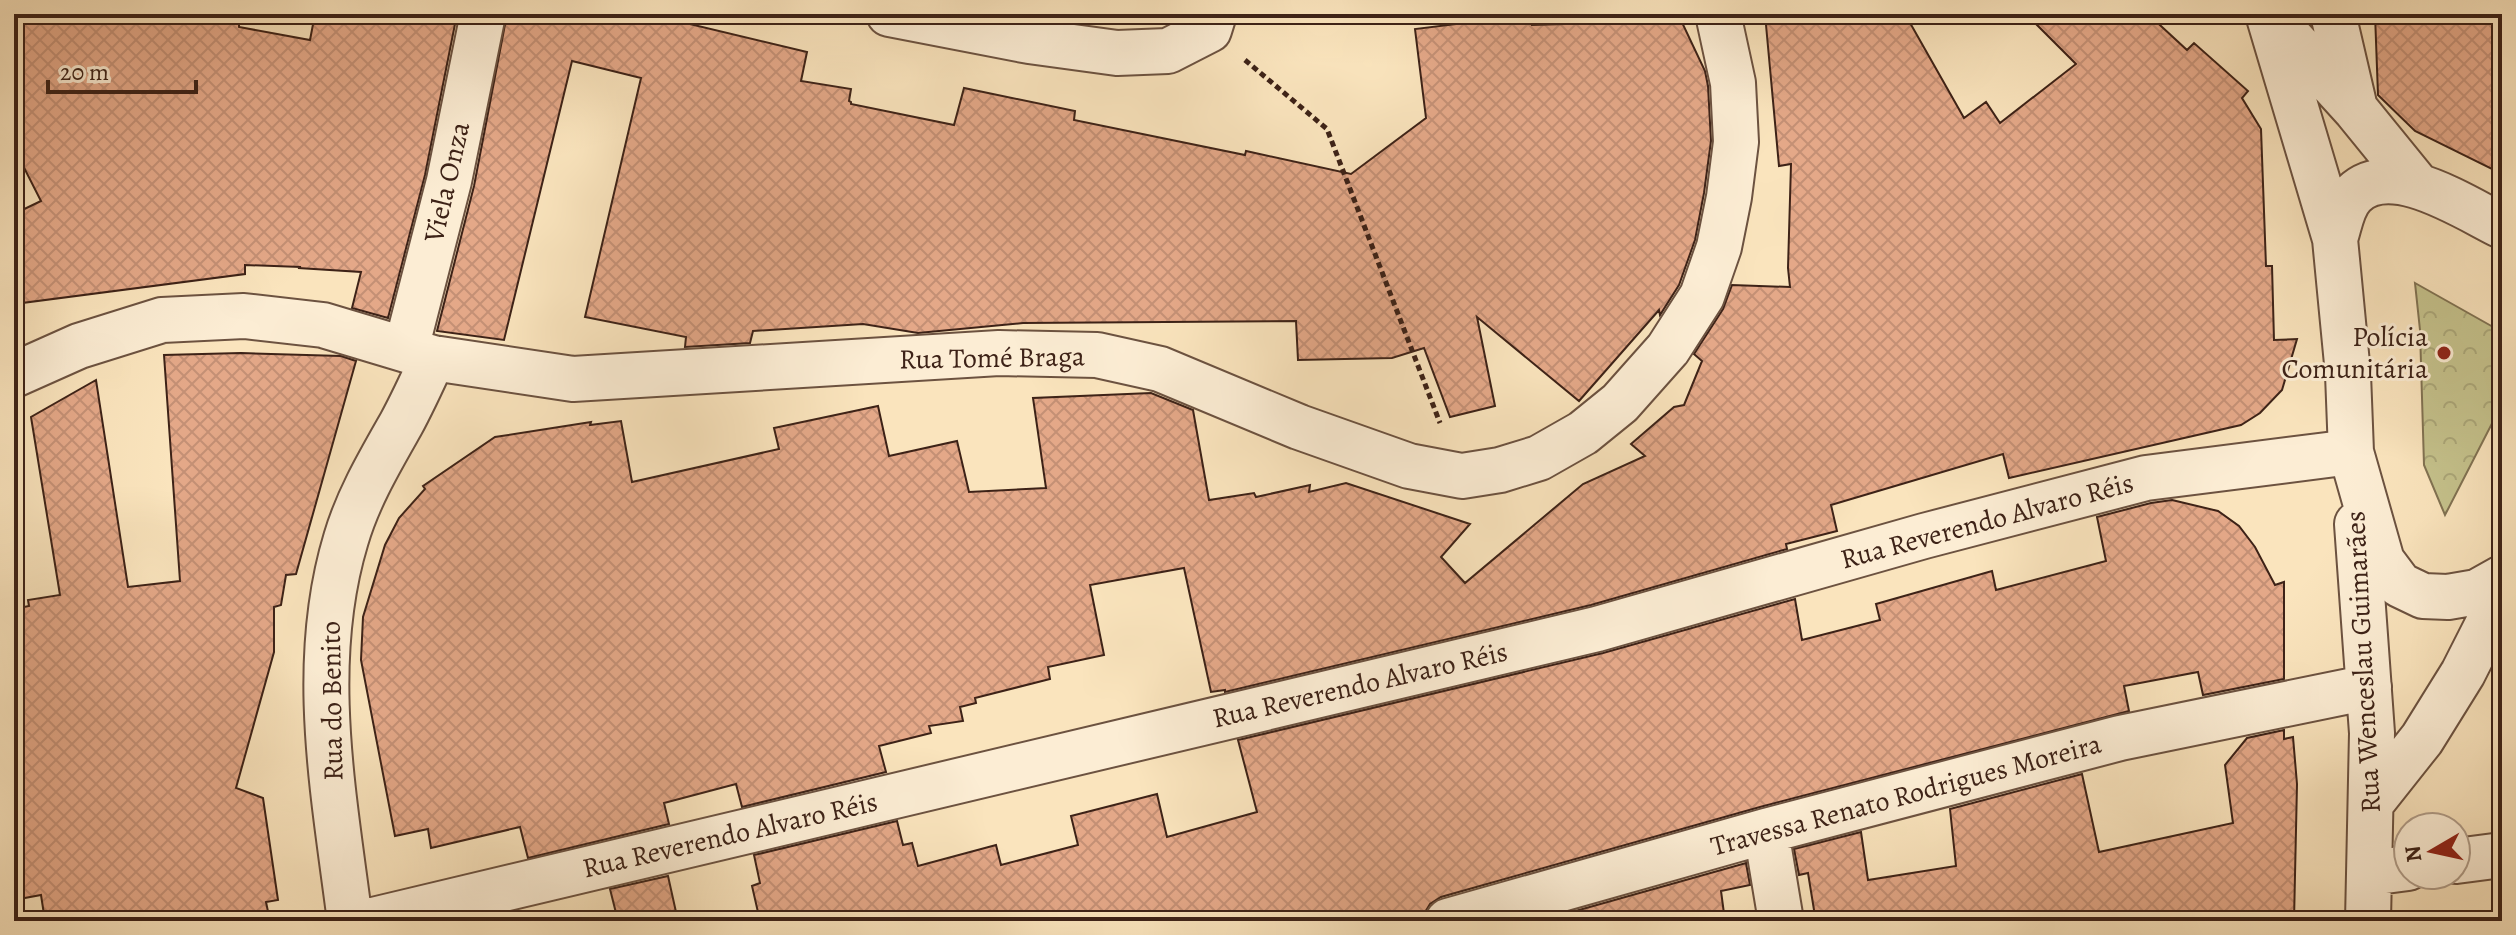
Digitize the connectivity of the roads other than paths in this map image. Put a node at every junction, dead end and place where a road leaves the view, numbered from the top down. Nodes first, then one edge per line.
1 (483, 14) edge
2 (889, 14) edge
3 (1718, 14) edge
4 (2269, 14) edge
5 (2333, 14) edge
6 (1212, 22) edge
7 (2356, 110) junction
8 (2417, 185) junction
9 (2502, 226) edge
10 (2335, 239) junction
11 (420, 354) junction
12 (14, 375) edge
13 (2351, 452) junction
14 (2502, 578) edge
15 (2502, 596) edge
16 (2369, 687) junction
17 (2372, 802) junction
18 (1766, 831) junction
19 (2502, 855) edge
20 (2472, 859) edge
21 (2389, 870) edge
22 (350, 921) edge
23 (369, 921) edge
24 (1448, 921) edge
25 (1781, 921) edge
26 (2368, 921) edge

1 - 11 street, Viela Onza
2 - 6 street
3 - 11 street, Rua Tomé Braga
4 - 7 street
4 - 10 street
5 - 7 street
7 - 8 street
8 - 9 street
8 - 10 street
10 - 13 street
11 - 12 street, Rua Tomé Braga
11 - 22 street, Rua do Benito
13 - 14 street
13 - 16 street, Rua Wenceslau Guimarães
13 - 23 street, Rua Reverendo Alvaro Réis
15 - 17 street
16 - 17 street, Rua Wenceslau Guimarães
16 - 18 street, Travessa Renato Rodrigues Moreira
17 - 21 street, Rua Wenceslau Guimarães
18 - 24 street, Travessa Renato Rodrigues Moreira
18 - 25 street
19 - 20 street
21 - 26 street, Rua Wenceslau Guimarães

